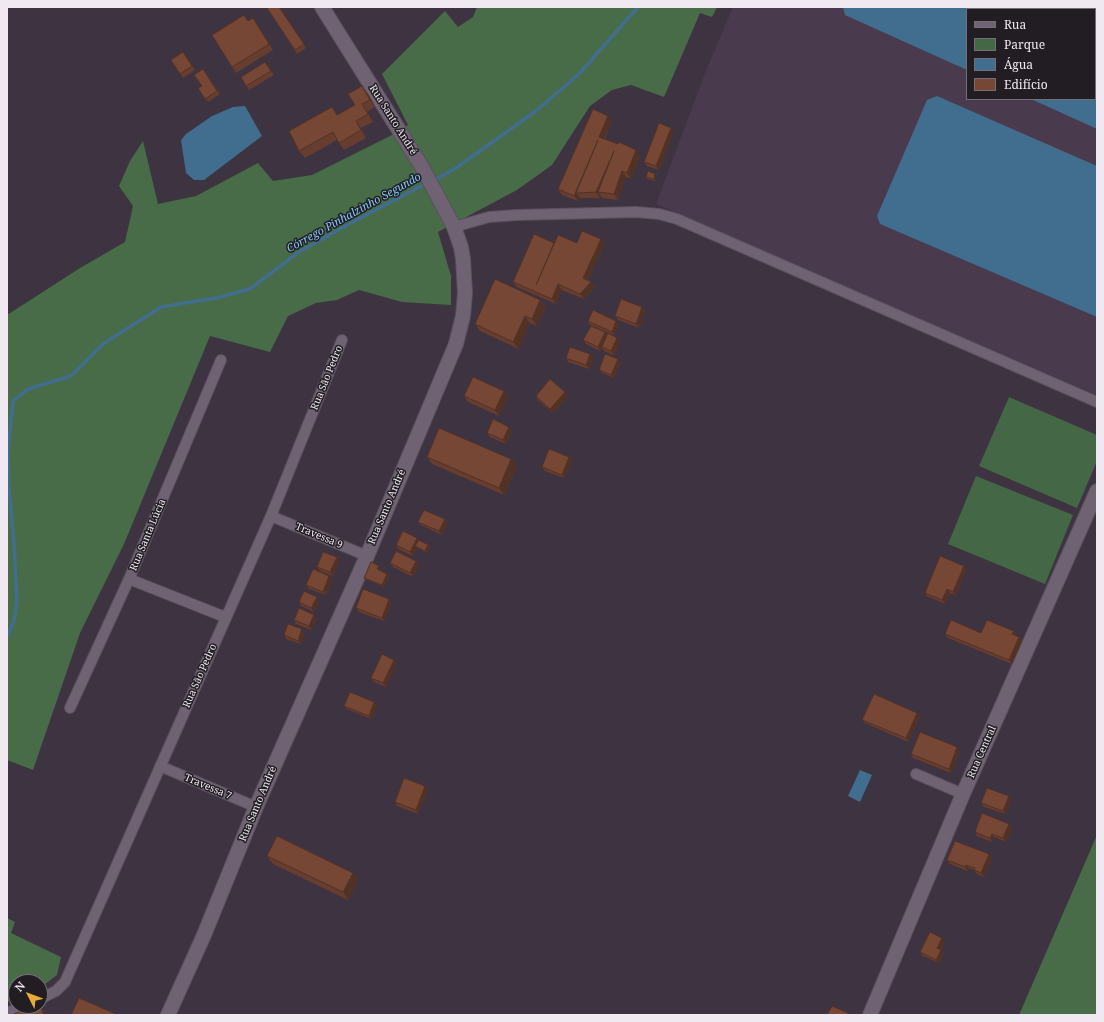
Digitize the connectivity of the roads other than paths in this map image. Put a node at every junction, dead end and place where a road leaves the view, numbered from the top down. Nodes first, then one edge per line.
1 (322, 7) edge
2 (454, 227) junction
3 (342, 340) dead end
4 (221, 360) dead end
5 (1097, 402) edge
6 (1097, 491) edge
7 (271, 516) junction
8 (367, 556) junction
9 (129, 579) junction
10 (225, 617) junction
11 (70, 708) dead end
12 (160, 766) junction
13 (916, 774) dead end
14 (963, 794) junction
15 (256, 807) junction
16 (48, 995) edge
17 (168, 1015) edge
18 (870, 1015) edge

1 - 2 street, Rua Santo André
2 - 5 street
2 - 8 street, Rua Santo André
3 - 7 street, Rua São Pedro
4 - 9 street, Rua Santa Lúcia
6 - 14 street, Rua Central
7 - 8 street, Travessa 9
7 - 10 street, Rua São Pedro
8 - 15 street, Rua Santo André
9 - 10 street
9 - 11 street, Rua Santa Lúcia
10 - 12 street, Rua São Pedro
12 - 15 street, Travessa 7
12 - 16 street, Rua São Pedro
13 - 14 street
14 - 18 street, Rua Central
15 - 17 street, Rua Santo André

